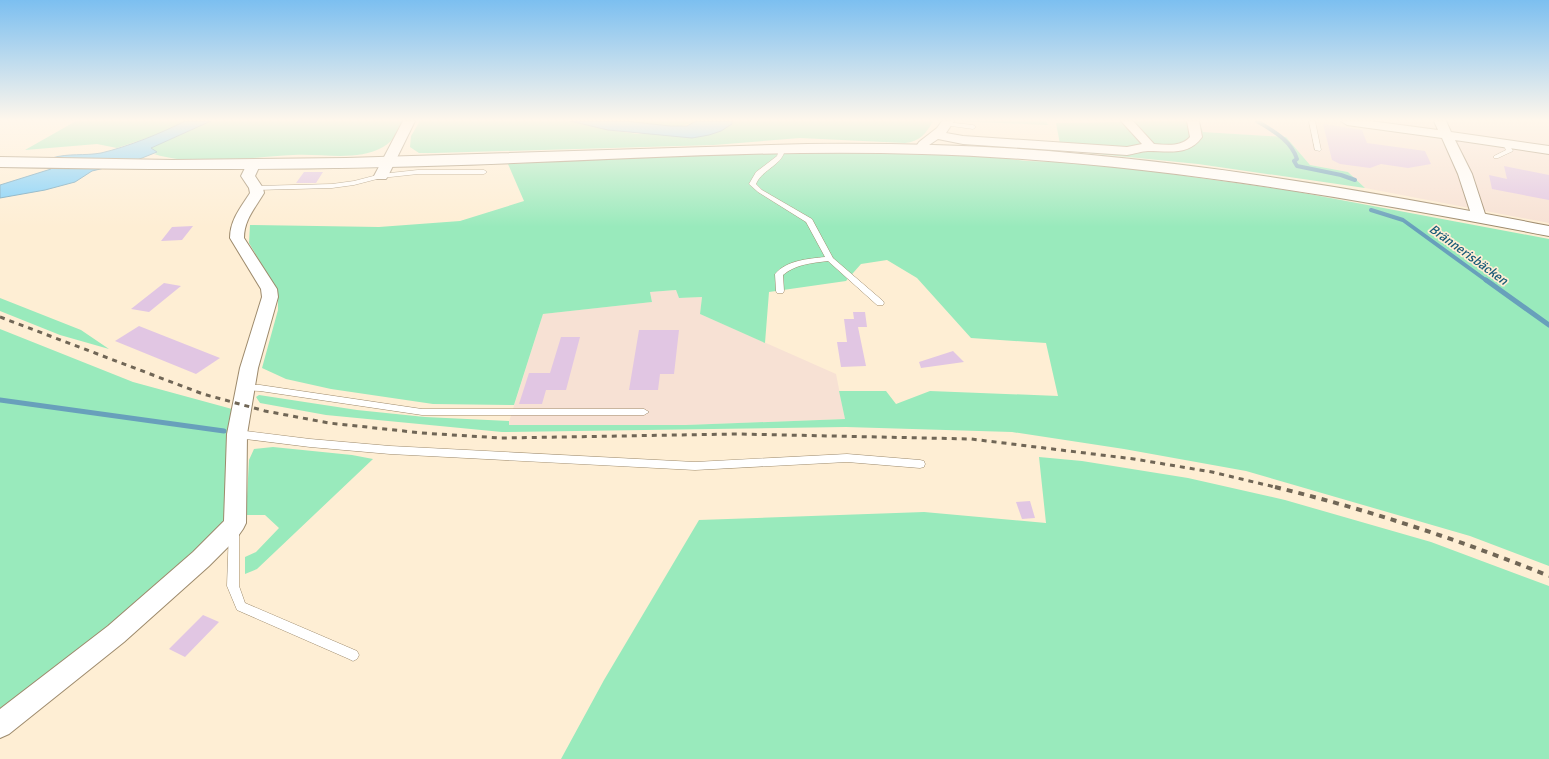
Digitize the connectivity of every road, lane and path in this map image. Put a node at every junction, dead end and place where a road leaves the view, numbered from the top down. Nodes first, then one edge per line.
1 (391, 156) edge
2 (623, 156) edge
3 (779, 156) edge
4 (1056, 156) edge
5 (1456, 156) edge
6 (0, 162) edge
7 (253, 165) junction
8 (385, 169) junction
9 (484, 172) dead end
10 (256, 188) junction
11 (1479, 217) junction
12 (1549, 231) edge
13 (830, 258) junction
14 (780, 291) dead end
15 (880, 303) dead end
16 (246, 388) junction
17 (644, 412) dead end
18 (236, 434) junction
19 (920, 464) dead end
20 (235, 524) junction
21 (353, 655) dead end
22 (0, 725) edge

1 - 8 street
2 - 8 street
3 - 13 lane
4 - 11 street
5 - 11 street
6 - 7 street
7 - 8 street
7 - 10 street
8 - 9 lane
8 - 10 lane
10 - 16 street
11 - 12 street
13 - 14 lane
13 - 15 lane
16 - 17 lane
16 - 18 street
18 - 19 lane
18 - 20 street
20 - 21 lane
20 - 22 street

